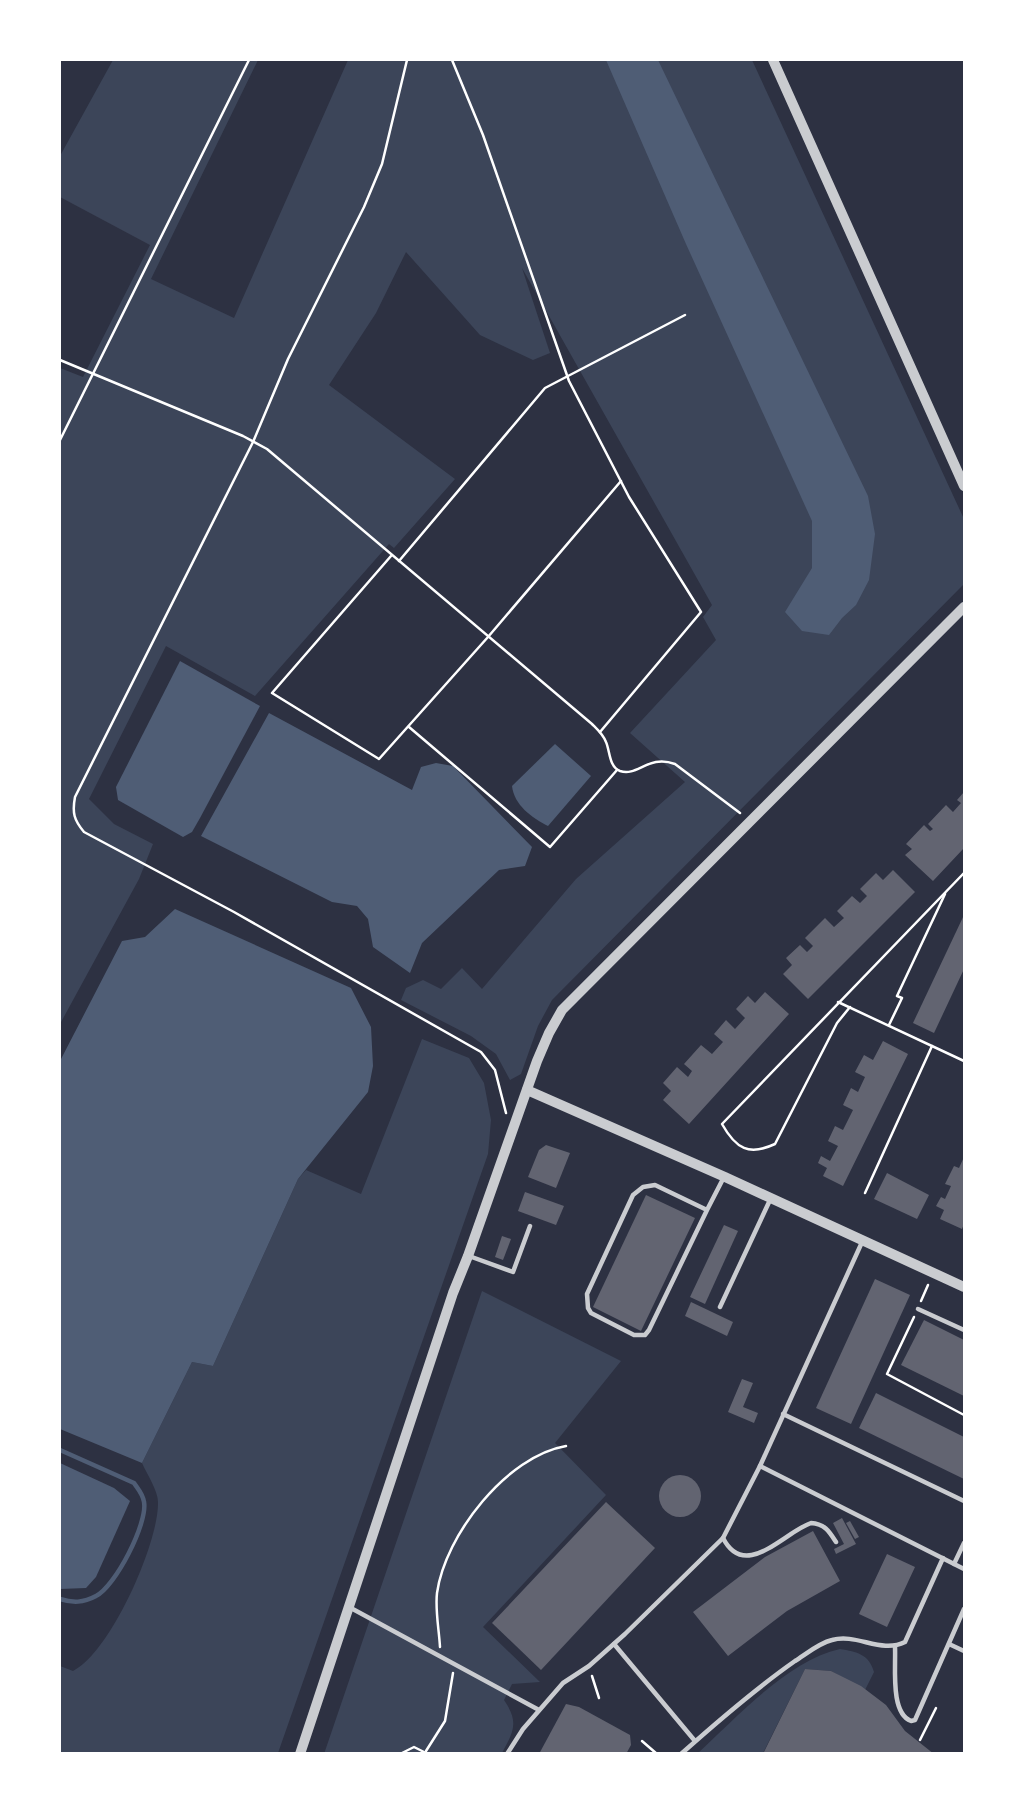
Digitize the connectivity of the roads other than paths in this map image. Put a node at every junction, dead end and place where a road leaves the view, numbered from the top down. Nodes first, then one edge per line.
1 (773, 60) edge
2 (964, 486) edge
3 (964, 607) edge
4 (527, 1090) junction
5 (725, 1177) junction
6 (771, 1198) junction
7 (707, 1210) junction
8 (530, 1226) dead end
9 (863, 1239) junction
10 (468, 1256) junction
11 (964, 1287) edge
12 (720, 1307) dead end
13 (918, 1309) road end
14 (964, 1330) edge
15 (783, 1414) junction
16 (760, 1466) junction
17 (964, 1501) edge
18 (723, 1538) junction
19 (836, 1542) dead end
20 (964, 1543) edge
21 (943, 1558) junction
22 (954, 1564) junction
23 (964, 1569) edge
24 (349, 1606) junction
25 (964, 1609) edge
26 (949, 1643) junction
27 (614, 1644) junction
28 (895, 1647) junction
29 (964, 1651) edge
30 (539, 1710) junction
31 (695, 1741) junction
32 (300, 1754) edge
33 (508, 1754) edge
34 (681, 1754) edge

1 - 2 street
3 - 4 street
4 - 5 street
4 - 10 street
5 - 6 street
5 - 7 lane
6 - 9 street
6 - 12 lane
7 - 7 lane
8 - 10 lane
9 - 11 street
9 - 15 lane
10 - 24 street
13 - 14 lane
15 - 16 lane
15 - 17 lane
16 - 18 lane
16 - 21 lane
18 - 19 lane
18 - 27 lane
20 - 22 lane
21 - 22 lane
21 - 28 lane
22 - 23 lane
24 - 30 lane
24 - 32 street
25 - 26 lane
26 - 28 lane
26 - 29 lane
27 - 30 lane
27 - 31 lane
28 - 31 lane
30 - 33 lane
31 - 34 lane

